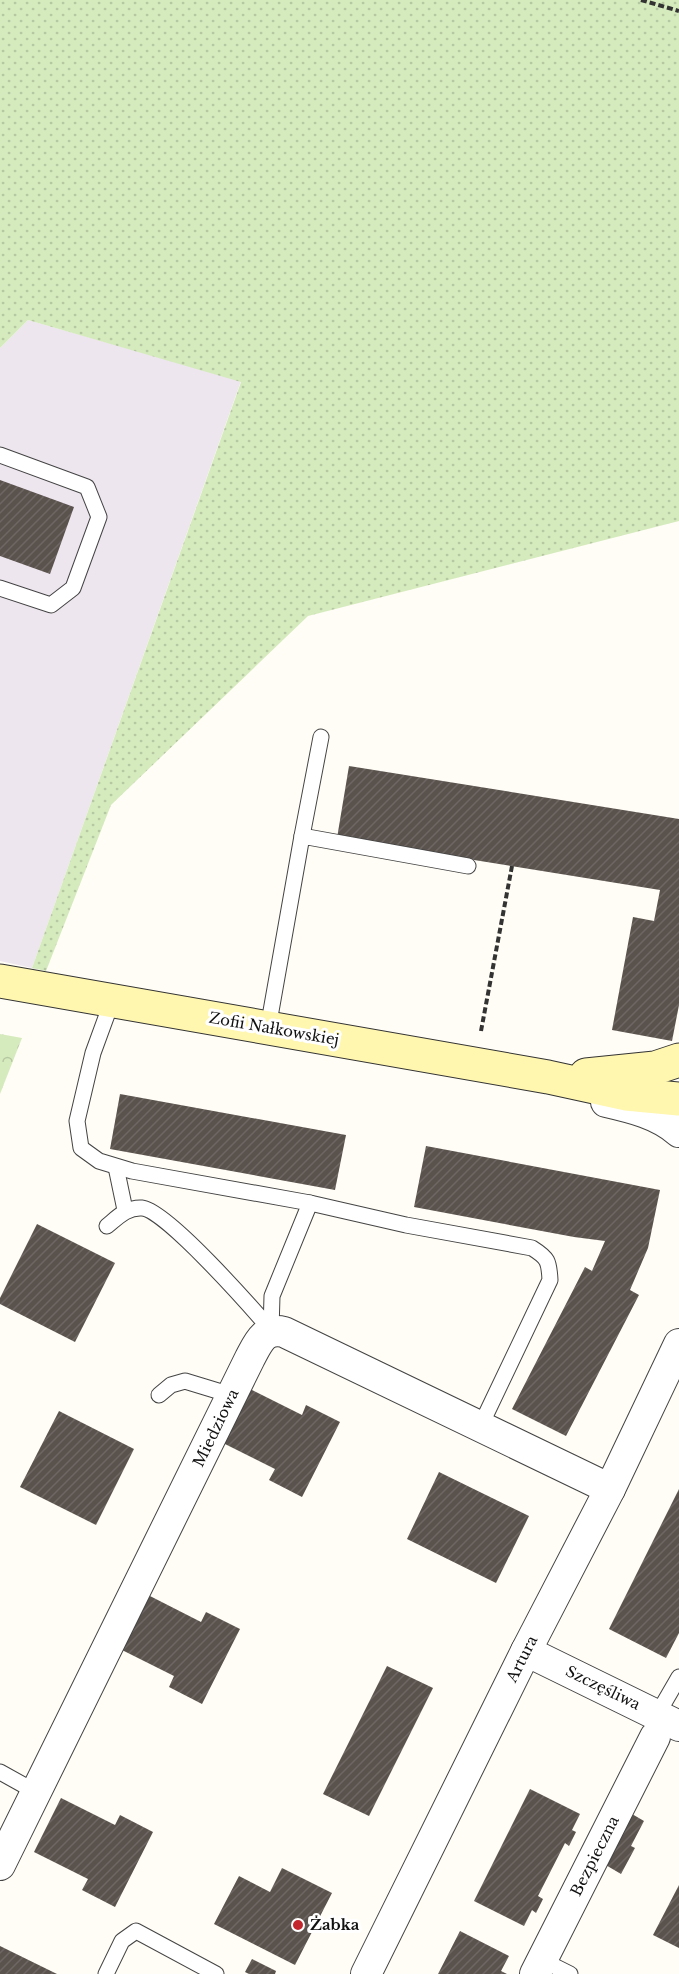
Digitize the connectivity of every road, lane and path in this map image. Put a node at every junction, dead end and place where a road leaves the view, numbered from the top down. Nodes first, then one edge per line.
1 (641, 0) edge
2 (679, 11) edge
3 (0, 455) edge
4 (0, 588) edge
5 (321, 737) dead end
6 (302, 836) junction
7 (468, 866) dead end
8 (512, 866) dead end
9 (0, 981) edge
10 (112, 1001) junction
11 (268, 1028) junction
12 (481, 1031) dead end
13 (679, 1060) edge
14 (548, 1077) junction
15 (679, 1099) edge
16 (679, 1132) edge
17 (116, 1167) junction
18 (310, 1203) junction
19 (125, 1210) junction
20 (107, 1226) dead end
21 (271, 1330) junction
22 (679, 1344) edge
23 (159, 1395) dead end
24 (231, 1395) junction
25 (480, 1427) junction
26 (610, 1489) junction
27 (526, 1651) junction
28 (679, 1677) edge
29 (664, 1726) edge
30 (0, 1772) edge
31 (36, 1792) junction
32 (0, 1865) edge
33 (539, 1967) edge
34 (106, 1974) edge
35 (216, 1974) edge
36 (366, 1974) edge
37 (570, 1974) edge

1 - 2 path
3 - 4 lane
5 - 6 lane
6 - 7 lane
6 - 11 lane
8 - 12 path
9 - 10 street, Zofii Nałkowskiej
10 - 11 street, Zofii Nałkowskiej
10 - 17 lane
11 - 14 street, Zofii Nałkowskiej
13 - 14 street
14 - 15 street
14 - 16 street
17 - 18 lane
17 - 19 lane
18 - 21 lane
18 - 25 lane
19 - 20 lane
19 - 21 lane
21 - 24 street, Miedziowa
21 - 25 street
22 - 26 street, Artura
23 - 24 lane
24 - 31 street, Miedziowa
25 - 26 street
26 - 27 street, Artura
27 - 29 street, Szczęśliwa
27 - 36 street, Artura
28 - 29 lane
29 - 33 street, Bezpieczna
30 - 31 lane
31 - 32 street, Miedziowa
33 - 37 lane
34 - 35 lane

